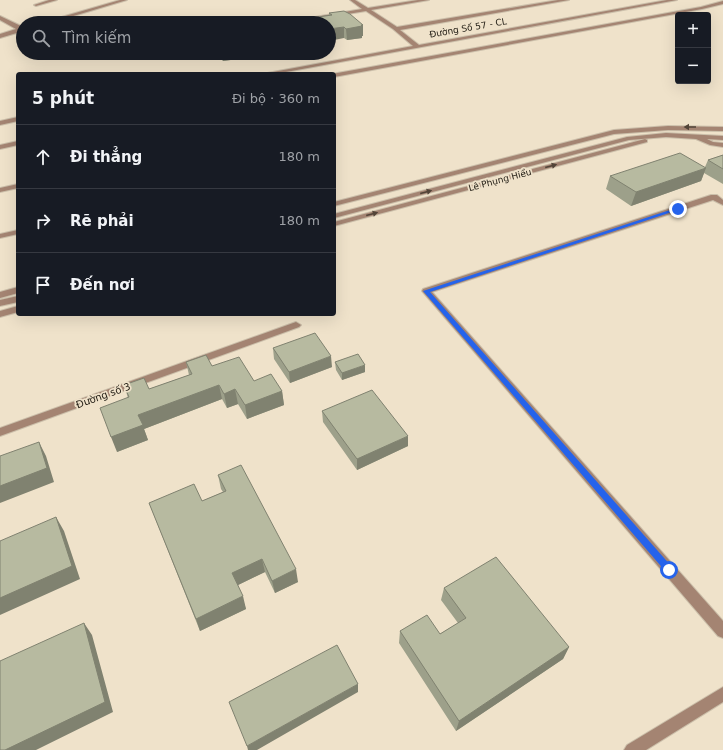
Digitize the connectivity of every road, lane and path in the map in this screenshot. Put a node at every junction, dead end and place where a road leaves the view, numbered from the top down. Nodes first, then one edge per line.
1 (55, 0) edge
2 (125, 0) edge
3 (352, 0) edge
4 (427, 0) edge
5 (567, 0) edge
6 (675, 0) edge
7 (723, 2) edge
8 (36, 5) dead end
9 (366, 9) junction
10 (69, 16) edge
11 (324, 16) edge
12 (0, 18) edge
13 (16, 27) edge
14 (396, 29) junction
15 (16, 32) edge
16 (0, 36) edge
17 (417, 46) junction
18 (276, 72) edge
19 (336, 75) edge
20 (16, 119) edge
21 (0, 123) edge
22 (657, 128) junction
23 (723, 129) edge
24 (666, 135) junction
25 (694, 136) junction
26 (723, 138) edge
27 (16, 144) edge
28 (723, 145) edge
29 (0, 147) edge
30 (16, 186) edge
31 (0, 190) edge
32 (336, 203) edge
33 (723, 203) edge
34 (336, 207) edge
35 (336, 215) edge
36 (336, 223) edge
37 (16, 232) edge
38 (0, 236) edge
39 (16, 286) edge
40 (0, 290) edge
41 (16, 291) edge
42 (0, 295) edge
43 (16, 300) edge
44 (0, 304) edge
45 (16, 310) edge
46 (0, 314) edge
47 (296, 325) dead end
48 (0, 432) edge
49 (723, 631) edge
50 (723, 694) edge
51 (632, 750) edge

1 - 8 street
2 - 10 street
3 - 9 street
4 - 9 street
5 - 14 street
6 - 17 street, Đường Số 57 - CL
7 - 19 street
9 - 11 street
9 - 14 street
12 - 13 street
14 - 17 street
15 - 16 street
17 - 18 street, Đường Số 57 - CL
20 - 21 street
23 -> 22 street, Lê Phụng Hiểu
22 - 32 street, Lê Phụng Hiểu
22 - 34 street, Lê Phụng Hiểu
24 - 25 street, Lê Phụng Hiểu
35 -> 24 street, Lê Phụng Hiểu
36 -> 24 street, Lê Phụng Hiểu
25 - 26 street, Lê Phụng Hiểu
25 - 28 street
27 - 29 street
30 - 31 street
33 - 49 street
37 - 38 street
39 - 40 street
41 - 42 street
43 - 44 street
45 - 46 street
47 - 48 street, Đường số 3
50 - 51 street

